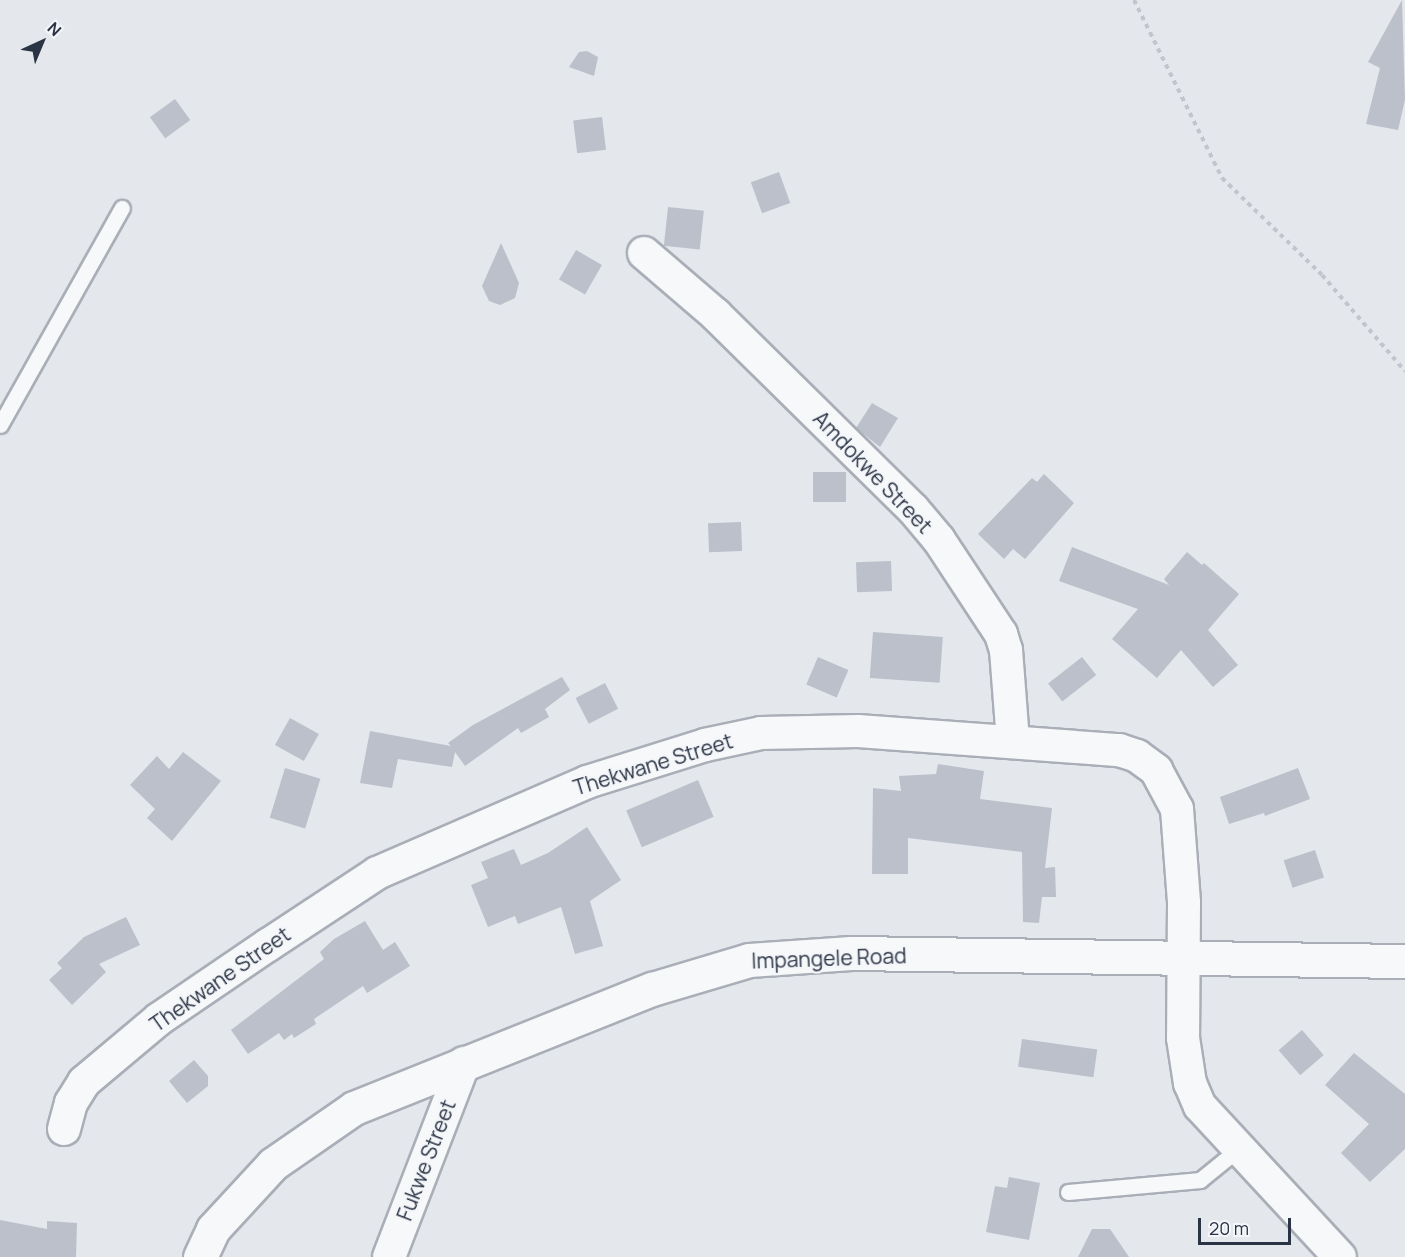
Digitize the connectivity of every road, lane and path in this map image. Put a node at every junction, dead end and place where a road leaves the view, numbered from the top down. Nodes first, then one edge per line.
1 (1134, 0) edge
2 (122, 208) dead end
3 (644, 253) dead end
4 (1405, 371) edge
5 (0, 425) edge
6 (1013, 742) junction
7 (1184, 959) junction
8 (1405, 961) edge
9 (464, 1063) junction
10 (64, 1129) dead end
11 (1237, 1150) junction
12 (1068, 1192) dead end
13 (200, 1257) edge
14 (389, 1257) edge
15 (1340, 1257) edge

1 - 4 path
2 - 5 lane
3 - 6 street, Amdokwe Street
6 - 7 street, Thekwane Street
6 - 10 street, Thekwane Street
7 - 8 street, Impangele Road
7 - 9 street, Impangele Road
7 - 11 street, Thekwane Street
9 - 13 street, Impangele Road
9 - 14 street, Fukwe Street
11 - 12 lane
11 - 15 street, Thekwane Street

